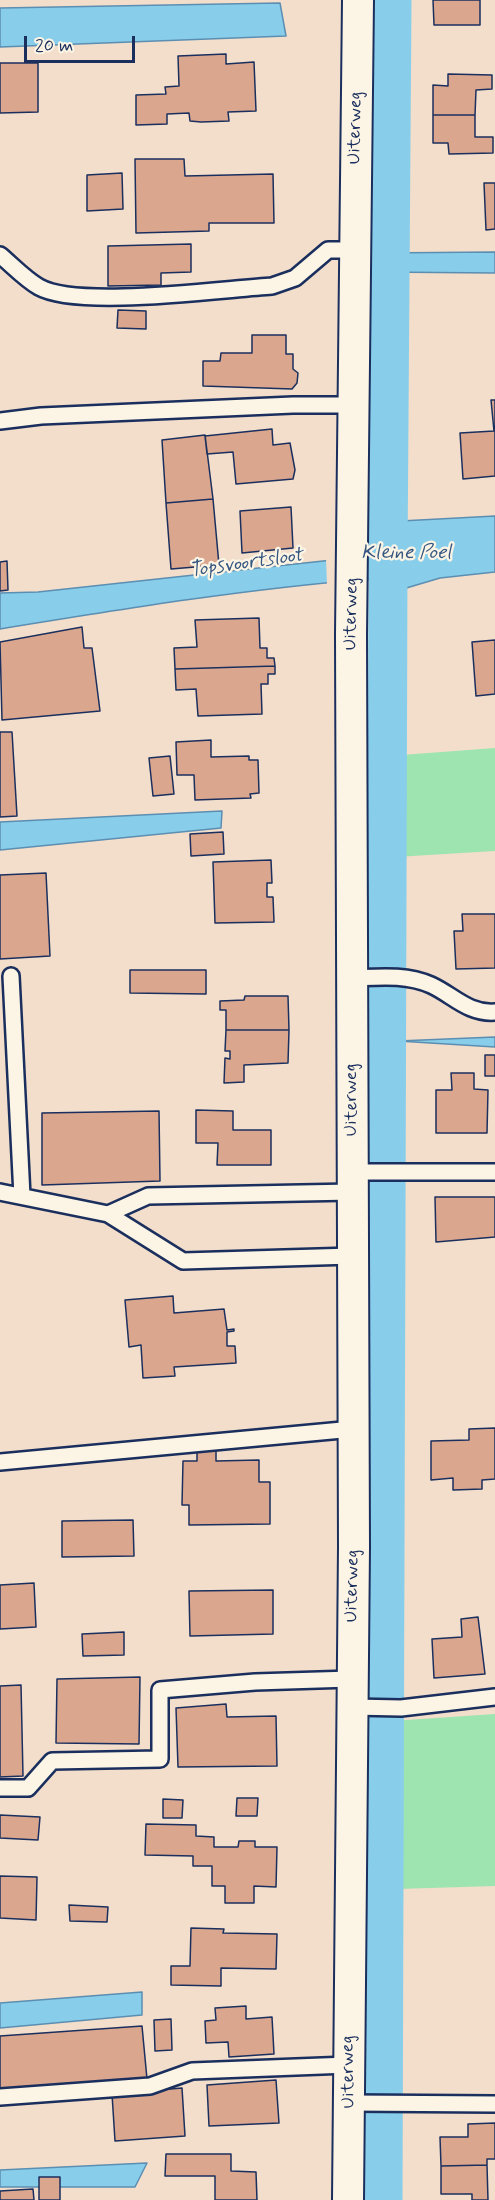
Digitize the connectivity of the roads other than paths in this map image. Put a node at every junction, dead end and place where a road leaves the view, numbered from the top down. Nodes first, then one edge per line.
1 (358, 0) edge
2 (355, 250) junction
3 (0, 255) edge
4 (353, 405) junction
5 (0, 421) edge
6 (11, 976) dead end
7 (362, 978) junction
8 (495, 1012) edge
9 (495, 1172) edge
10 (368, 1177) junction
11 (0, 1192) edge
12 (22, 1196) junction
13 (108, 1214) junction
14 (352, 1256) junction
15 (353, 1429) junction
16 (0, 1462) edge
17 (495, 1697) edge
18 (358, 1698) junction
19 (0, 1788) edge
20 (348, 2065) junction
21 (0, 2097) edge
22 (361, 2104) junction
23 (495, 2104) edge
24 (348, 2200) edge

1 - 2 street, Uiterweg
2 - 3 lane
2 - 4 street, Uiterweg
4 - 5 lane
4 - 7 street, Uiterweg
6 - 12 lane
7 - 8 lane
7 - 10 street, Uiterweg
9 - 10 lane
10 - 13 lane
10 - 14 street, Uiterweg
11 - 12 lane
12 - 13 lane
13 - 14 lane
14 - 15 street, Uiterweg
15 - 16 lane
15 - 18 street, Uiterweg
17 - 18 lane
18 - 19 lane
18 - 20 street, Uiterweg
20 - 21 lane
20 - 22 street, Uiterweg
22 - 23 lane
22 - 24 street, Uiterweg

